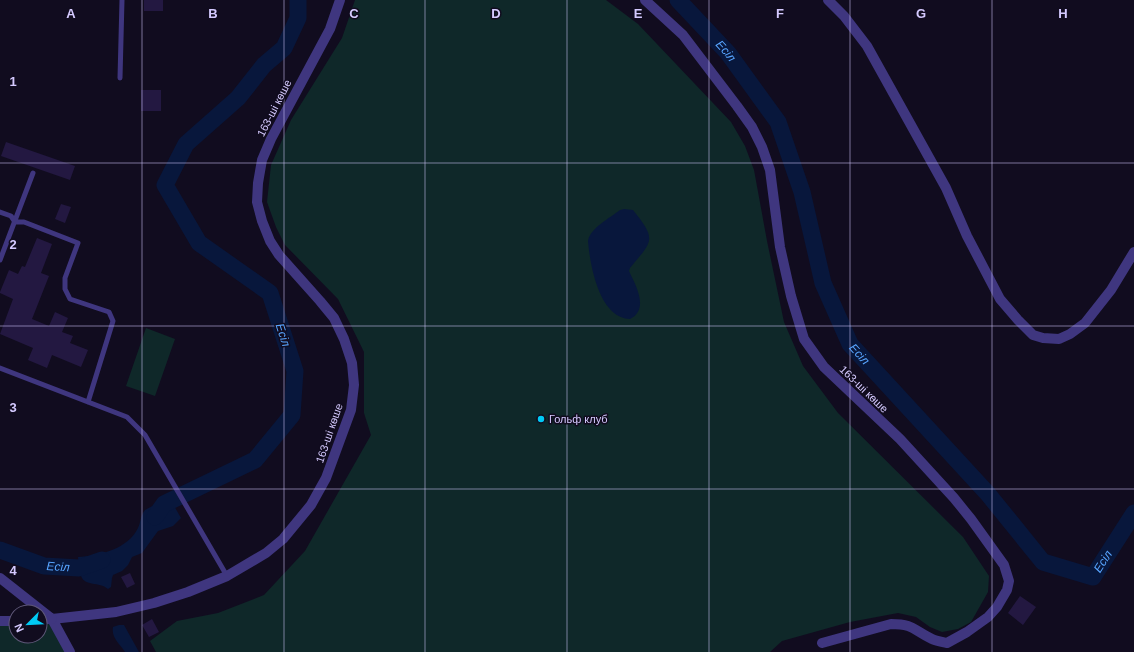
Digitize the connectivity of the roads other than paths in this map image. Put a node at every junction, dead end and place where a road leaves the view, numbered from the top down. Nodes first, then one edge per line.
1 (122, 0) edge
2 (340, 0) edge
3 (645, 0) edge
4 (828, 0) edge
5 (120, 78) dead end
6 (33, 174) dead end
7 (0, 212) edge
8 (15, 222) junction
9 (1134, 252) edge
10 (0, 260) edge
11 (0, 368) edge
12 (88, 402) junction
13 (227, 576) junction
14 (0, 578) edge
15 (48, 619) edge
16 (52, 619) junction
17 (822, 642) dead end
18 (946, 647) edge
19 (70, 652) edge

1 - 5 lane
2 - 13 street, 163-ші көше
3 - 18 street, 163-ші көше
4 - 9 street
6 - 8 lane
7 - 8 lane
8 - 10 lane
8 - 12 lane
11 - 12 lane
12 - 13 lane
13 - 16 street, 163-ші көше
14 - 16 street
15 - 16 street, 163-ші көше
16 - 19 street
17 - 18 street, 163-ші көше

